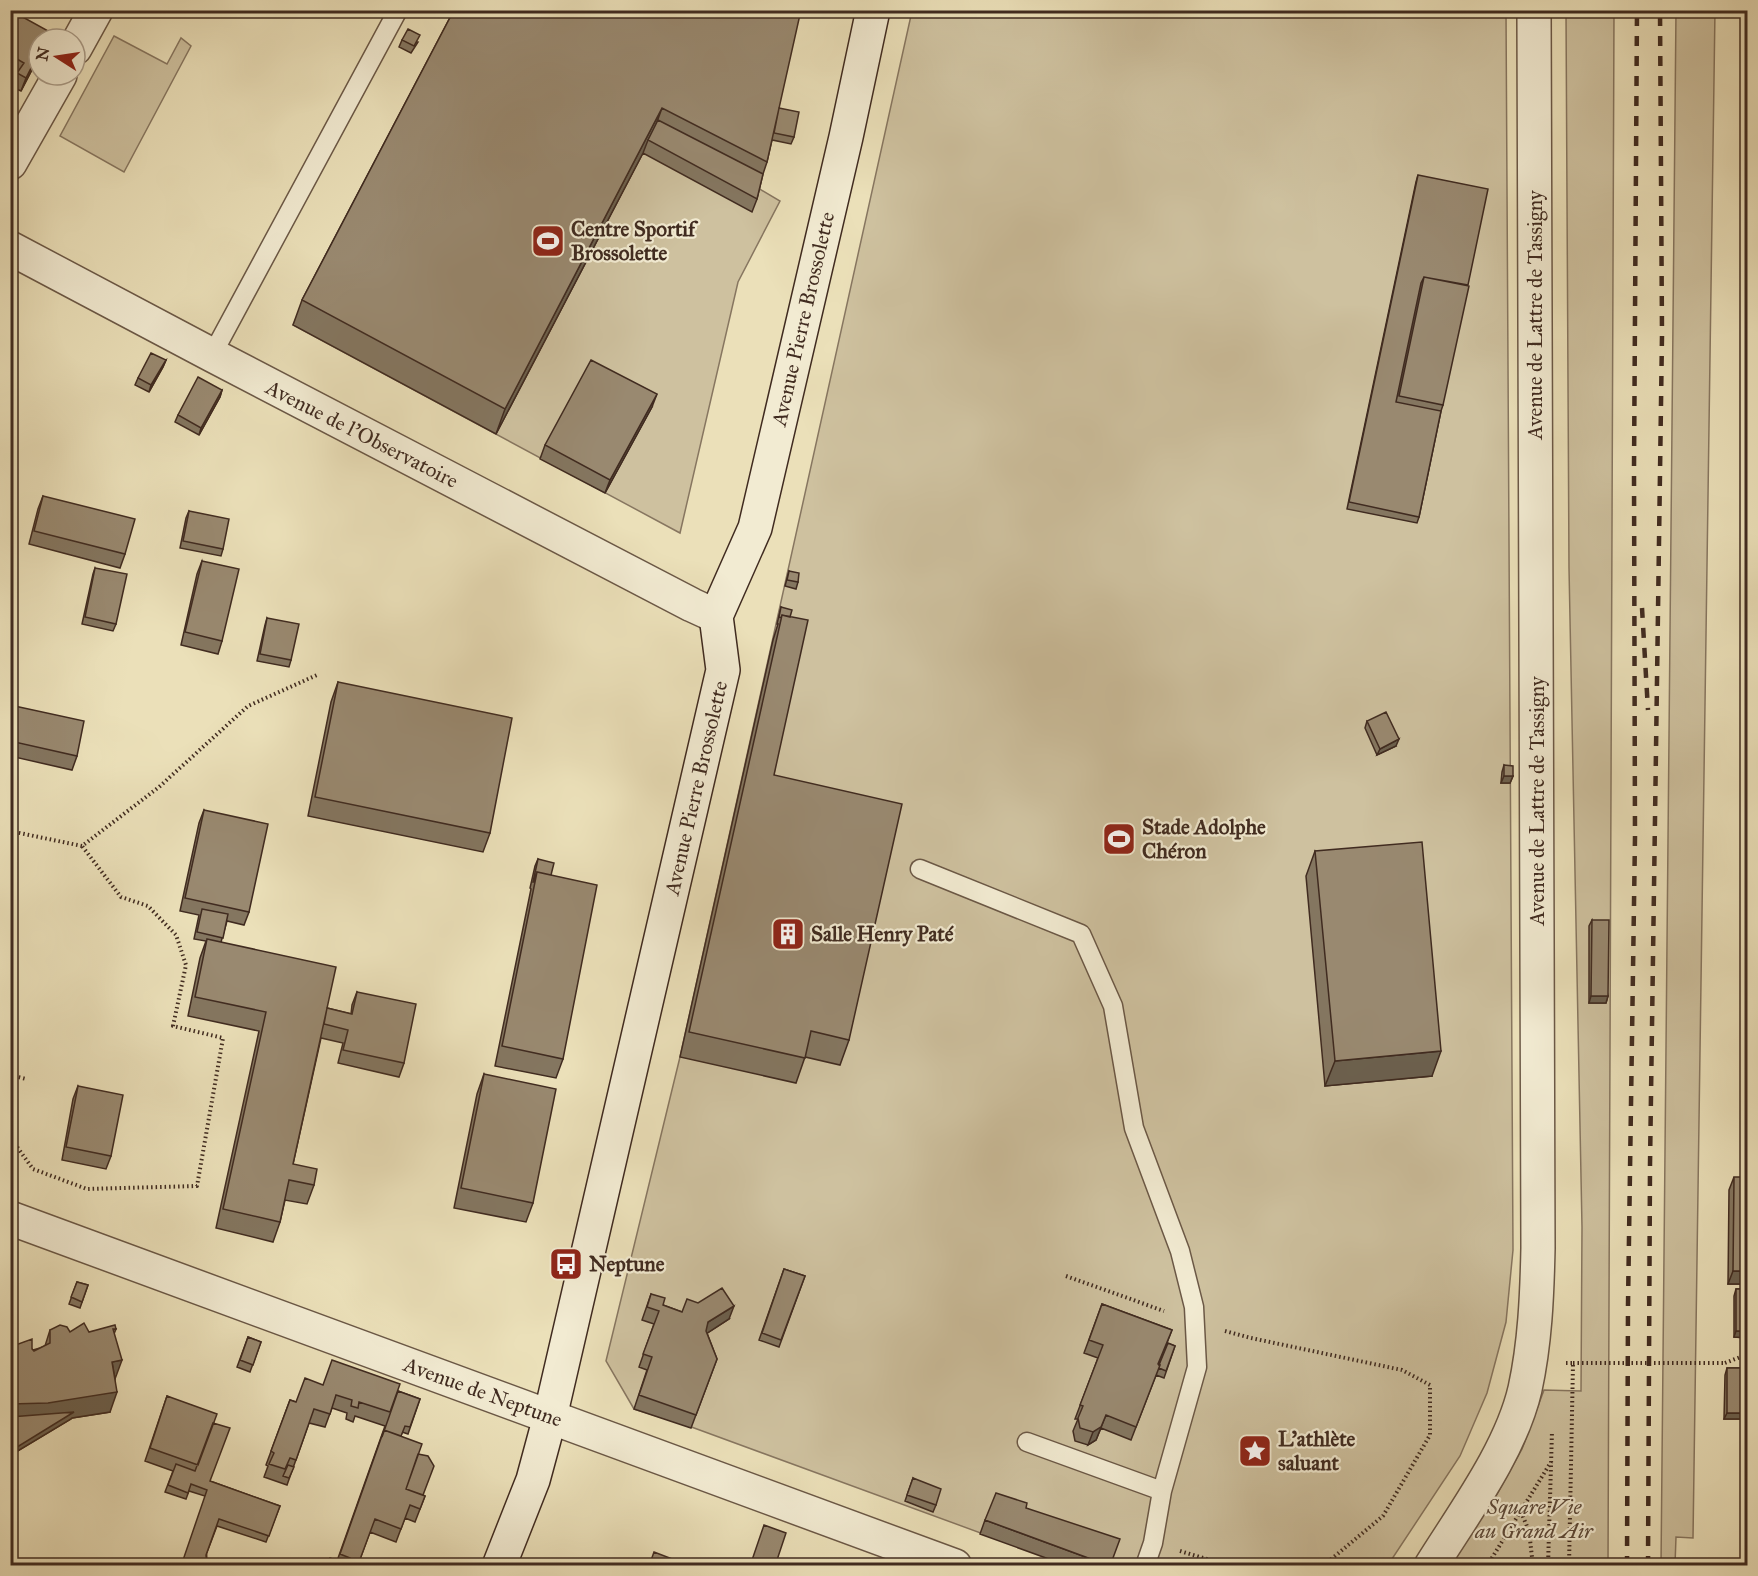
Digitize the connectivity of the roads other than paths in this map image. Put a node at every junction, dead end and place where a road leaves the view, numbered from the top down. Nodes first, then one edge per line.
1 (96, 10) edge
2 (398, 10) edge
3 (873, 10) edge
4 (1534, 10) edge
5 (87, 27) edge
6 (53, 87) edge
7 (10, 163) edge
8 (10, 248) edge
9 (212, 355) junction
10 (716, 616) junction
11 (920, 870) dead end
12 (10, 1218) edge
13 (550, 1417) junction
14 (1028, 1442) dead end
15 (1162, 1491) junction
16 (499, 1566) edge
17 (955, 1566) edge
18 (1145, 1566) edge
19 (1431, 1566) edge

1 - 5 street
2 - 9 lane
3 - 10 street, Avenue Pierre Brossolette
4 - 19 street, Avenue de Lattre de Tassigny
6 - 7 street
8 - 9 street, Avenue de l'Observatoire
9 - 10 street, Avenue de l'Observatoire
10 - 13 street, Avenue Pierre Brossolette
11 - 15 lane
12 - 13 street, Avenue de Neptune
13 - 16 street, Avenue Pierre Brossolette
13 - 17 street, Avenue de Neptune
14 - 15 lane
15 - 18 lane

